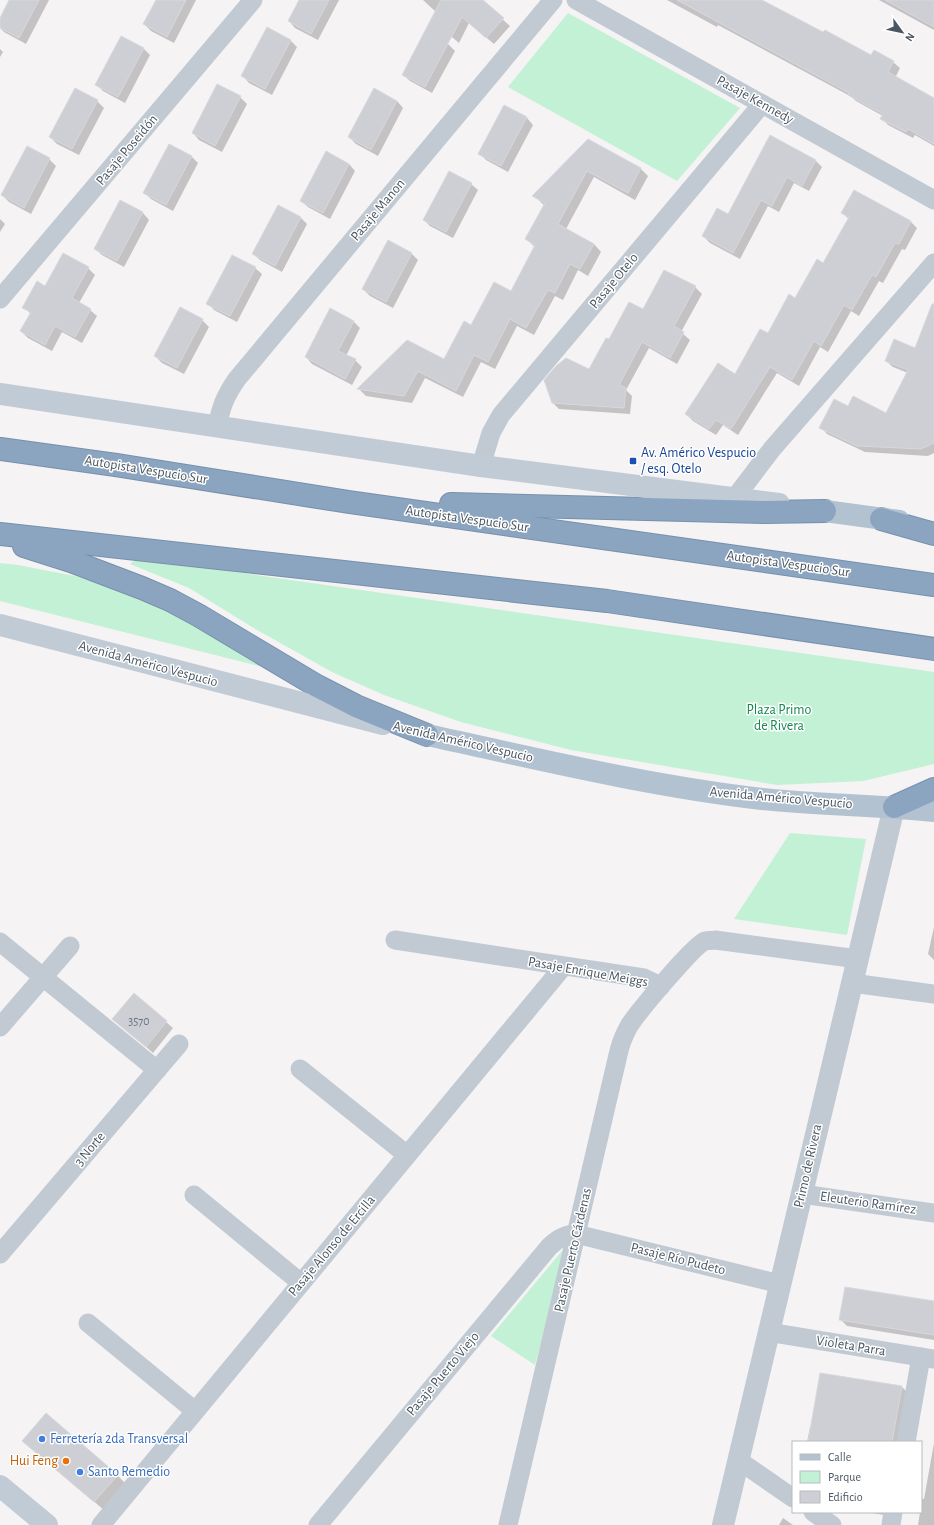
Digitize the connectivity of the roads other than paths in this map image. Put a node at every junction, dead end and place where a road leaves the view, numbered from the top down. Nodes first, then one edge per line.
1 (253, 0) edge
2 (554, 0) edge
3 (576, 0) edge
4 (762, 104) junction
5 (934, 200) edge
6 (934, 263) edge
7 (0, 299) edge
8 (0, 394) edge
9 (217, 427) junction
10 (0, 449) edge
11 (481, 466) junction
12 (734, 499) junction
13 (349, 502) junction
14 (825, 511) junction
15 (881, 519) junction
16 (934, 527) edge
17 (0, 534) edge
18 (934, 534) edge
19 (0, 540) edge
20 (934, 585) edge
21 (0, 625) edge
22 (934, 648) edge
23 (427, 735) junction
24 (934, 789) edge
25 (894, 807) junction
26 (934, 811) edge
27 (395, 940) dead end
28 (0, 942) edge
29 (70, 946) dead end
30 (858, 959) junction
31 (563, 967) junction
32 (43, 978) junction
33 (852, 983) junction
34 (662, 986) junction
35 (934, 994) edge
36 (0, 1027) edge
37 (179, 1044) dead end
38 (300, 1069) dead end
39 (157, 1070) junction
40 (407, 1155) junction
41 (802, 1194) junction
42 (194, 1195) dead end
43 (934, 1213) edge
44 (576, 1234) junction
45 (0, 1254) edge
46 (301, 1283) junction
47 (780, 1284) junction
48 (88, 1323) dead end
49 (768, 1332) junction
50 (927, 1358) edge
51 (195, 1412) junction
52 (906, 1441) edge
53 (738, 1460) junction
54 (0, 1486) edge
55 (792, 1497) edge
56 (814, 1513) edge
57 (893, 1513) edge
58 (47, 1525) edge
59 (101, 1525) edge
60 (318, 1525) edge
61 (508, 1525) edge
62 (723, 1525) edge
63 (832, 1525) edge
64 (891, 1525) edge

1 - 7 street, Pasaje Poseidón
2 - 9 street, Pasaje Manon
3 - 4 street, Pasaje Kennedy
4 - 5 street, Pasaje Kennedy
4 - 11 street, Pasaje Otelo
6 - 12 street
8 - 9 main road
9 - 11 main road
10 - 13 highway, Autopista Vespucio Sur
11 - 12 main road
12 - 14 main road
13 - 14 highway
13 - 20 highway, Autopista Vespucio Sur
14 - 15 main road
15 - 16 main road
15 - 18 highway
17 - 22 highway
19 - 23 highway
21 - 23 main road, Avenida Américo Vespucio
23 - 25 main road, Avenida Américo Vespucio
24 - 25 highway
25 - 26 main road, Avenida Américo Vespucio
25 - 30 street, Primo de Rivera
27 - 31 street, Pasaje Enrique Meiggs
28 - 32 street
29 - 32 street
30 - 33 street, Primo de Rivera
30 - 34 street, Pasaje Enrique Meiggs
31 - 34 street, Pasaje Enrique Meiggs
31 - 40 street, Pasaje Alonso de Ercilla
32 - 36 street
32 - 39 street
33 - 35 street
33 - 41 street, Primo de Rivera
34 - 44 street, Pasaje Puerto Cárdenas
37 - 39 street, 3 Norte
38 - 40 street
39 - 45 street, 3 Norte
40 - 46 street, Pasaje Alonso de Ercilla
41 - 43 street, Eleuterio Ramírez
41 - 47 street, Primo de Rivera
42 - 46 street
44 - 47 street, Pasaje Río Pudeto
44 - 60 street, Pasaje Puerto Viejo
44 - 61 street, Pasaje Puerto Cárdenas
46 - 51 street, Pasaje Alonso de Ercilla
47 - 49 street, Primo de Rivera
48 - 51 street
49 - 50 street, Violeta Parra
49 - 53 street, Primo de Rivera
50 - 52 street
51 - 59 street, Pasaje Alonso de Ercilla
53 - 55 street
53 - 62 street, Primo de Rivera
54 - 58 main road
56 - 63 street
57 - 64 street

